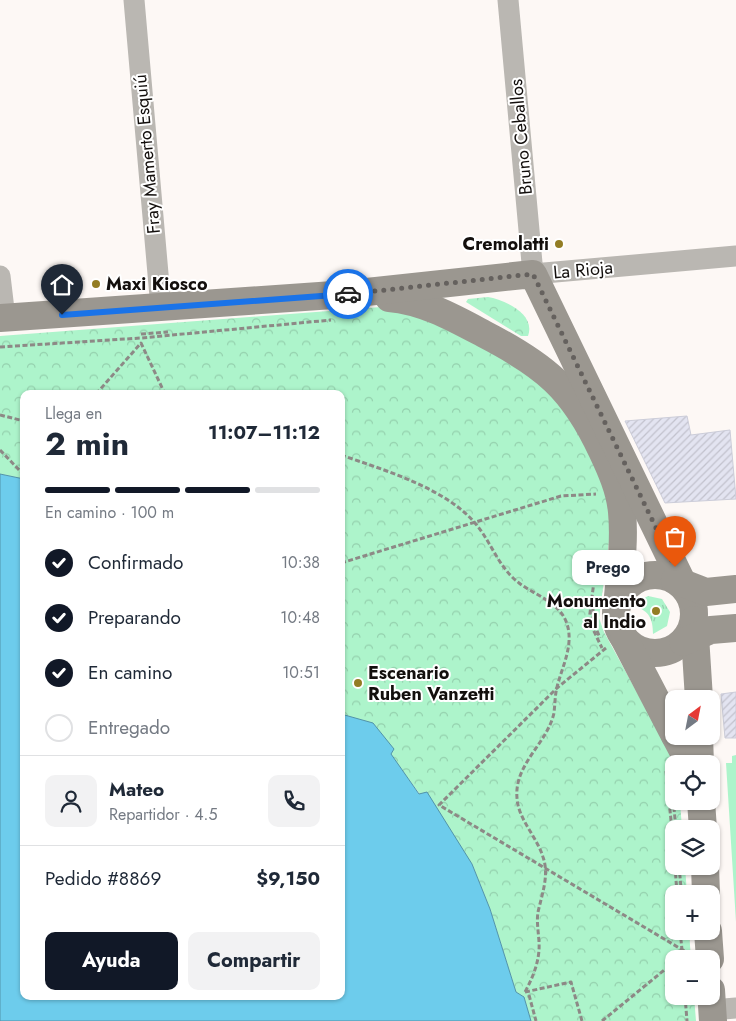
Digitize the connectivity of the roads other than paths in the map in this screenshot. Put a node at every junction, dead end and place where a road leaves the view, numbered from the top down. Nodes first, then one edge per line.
1 (134, 0) edge
2 (508, 0) edge
3 (736, 256) edge
4 (533, 274) junction
5 (0, 276) edge
6 (348, 294) junction
7 (161, 308) junction
8 (2, 318) edge
9 (681, 585) junction
10 (736, 589) edge
11 (617, 606) junction
12 (736, 628) edge
13 (691, 633) junction
14 (610, 649) junction
15 (698, 690) edge
16 (665, 723) edge

1 - 7 street, Fray Mamerto Esquiú
2 - 4 street, Bruno Ceballos
3 - 4 street, La Rioja
4 - 6 main road, La Rioja
4 - 9 main road
5 - 8 street
6 - 7 main road, La Rioja
6 - 11 main road
7 - 8 main road, La Rioja
9 - 10 main road
9 - 11 main road
9 - 13 main road
11 - 14 main road
12 - 13 main road
13 - 14 main road
13 - 15 main road
14 - 16 main road

